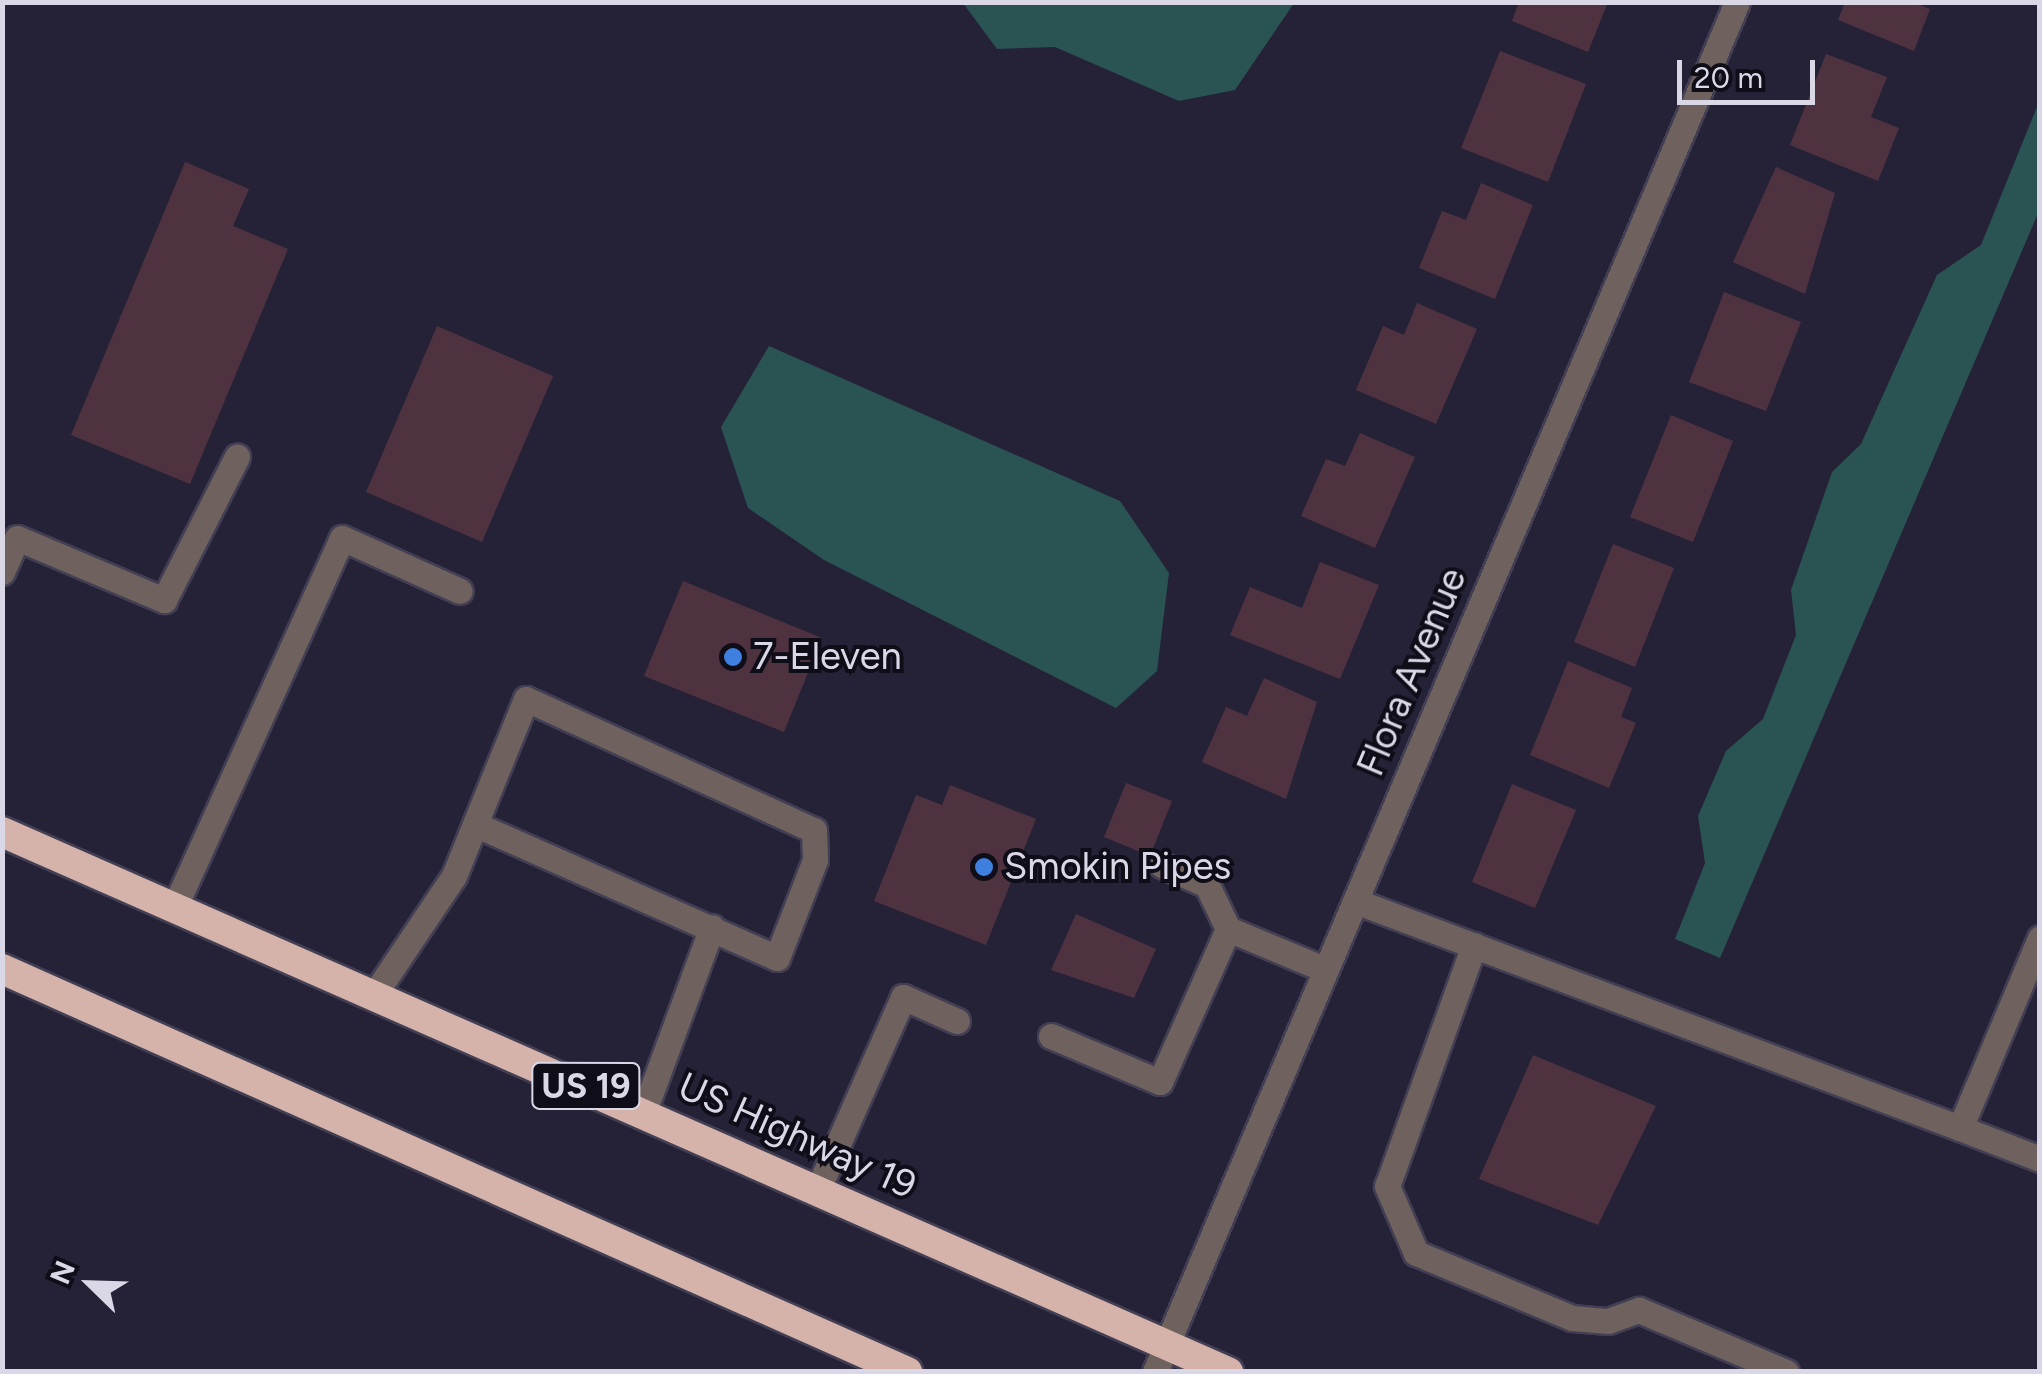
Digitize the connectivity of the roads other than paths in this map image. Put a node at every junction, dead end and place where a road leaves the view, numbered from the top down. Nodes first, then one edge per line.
1 (1737, 2) edge
2 (237, 457) dead end
3 (2, 572) edge
4 (460, 591) dead end
5 (475, 824) junction
6 (2, 832) edge
7 (1162, 865) dead end
8 (1356, 900) junction
9 (176, 906) junction
10 (712, 927) junction
11 (1228, 929) junction
12 (2040, 938) edge
13 (1474, 945) junction
14 (2, 969) edge
15 (1326, 970) junction
16 (376, 992) junction
17 (957, 1021) dead end
18 (1051, 1036) dead end
19 (644, 1111) junction
20 (1960, 1128) junction
21 (2040, 1160) edge
22 (818, 1189) junction
23 (1161, 1358) edge
24 (907, 1372) edge
25 (1228, 1372) edge
26 (1786, 1372) edge

1 - 8 street, Flora Avenue
2 - 3 street
4 - 9 street
5 - 10 street
5 - 10 street
5 - 16 street
6 - 9 highway, US Highway 19 / US 19
7 - 11 street
8 - 13 street
8 - 15 street, Flora Avenue
9 - 16 highway, US Highway 19 / US 19
10 - 19 street
11 - 15 street
11 - 18 street
12 - 20 street
13 - 20 street
13 - 26 street
14 - 24 highway
15 - 23 street, Flora Avenue
16 - 19 highway, US Highway 19 / US 19
17 - 22 street
19 - 22 highway, US Highway 19 / US 19
20 - 21 street
22 - 23 highway, US Highway 19 / US 19
23 - 25 highway, US Highway 19 / US 19

